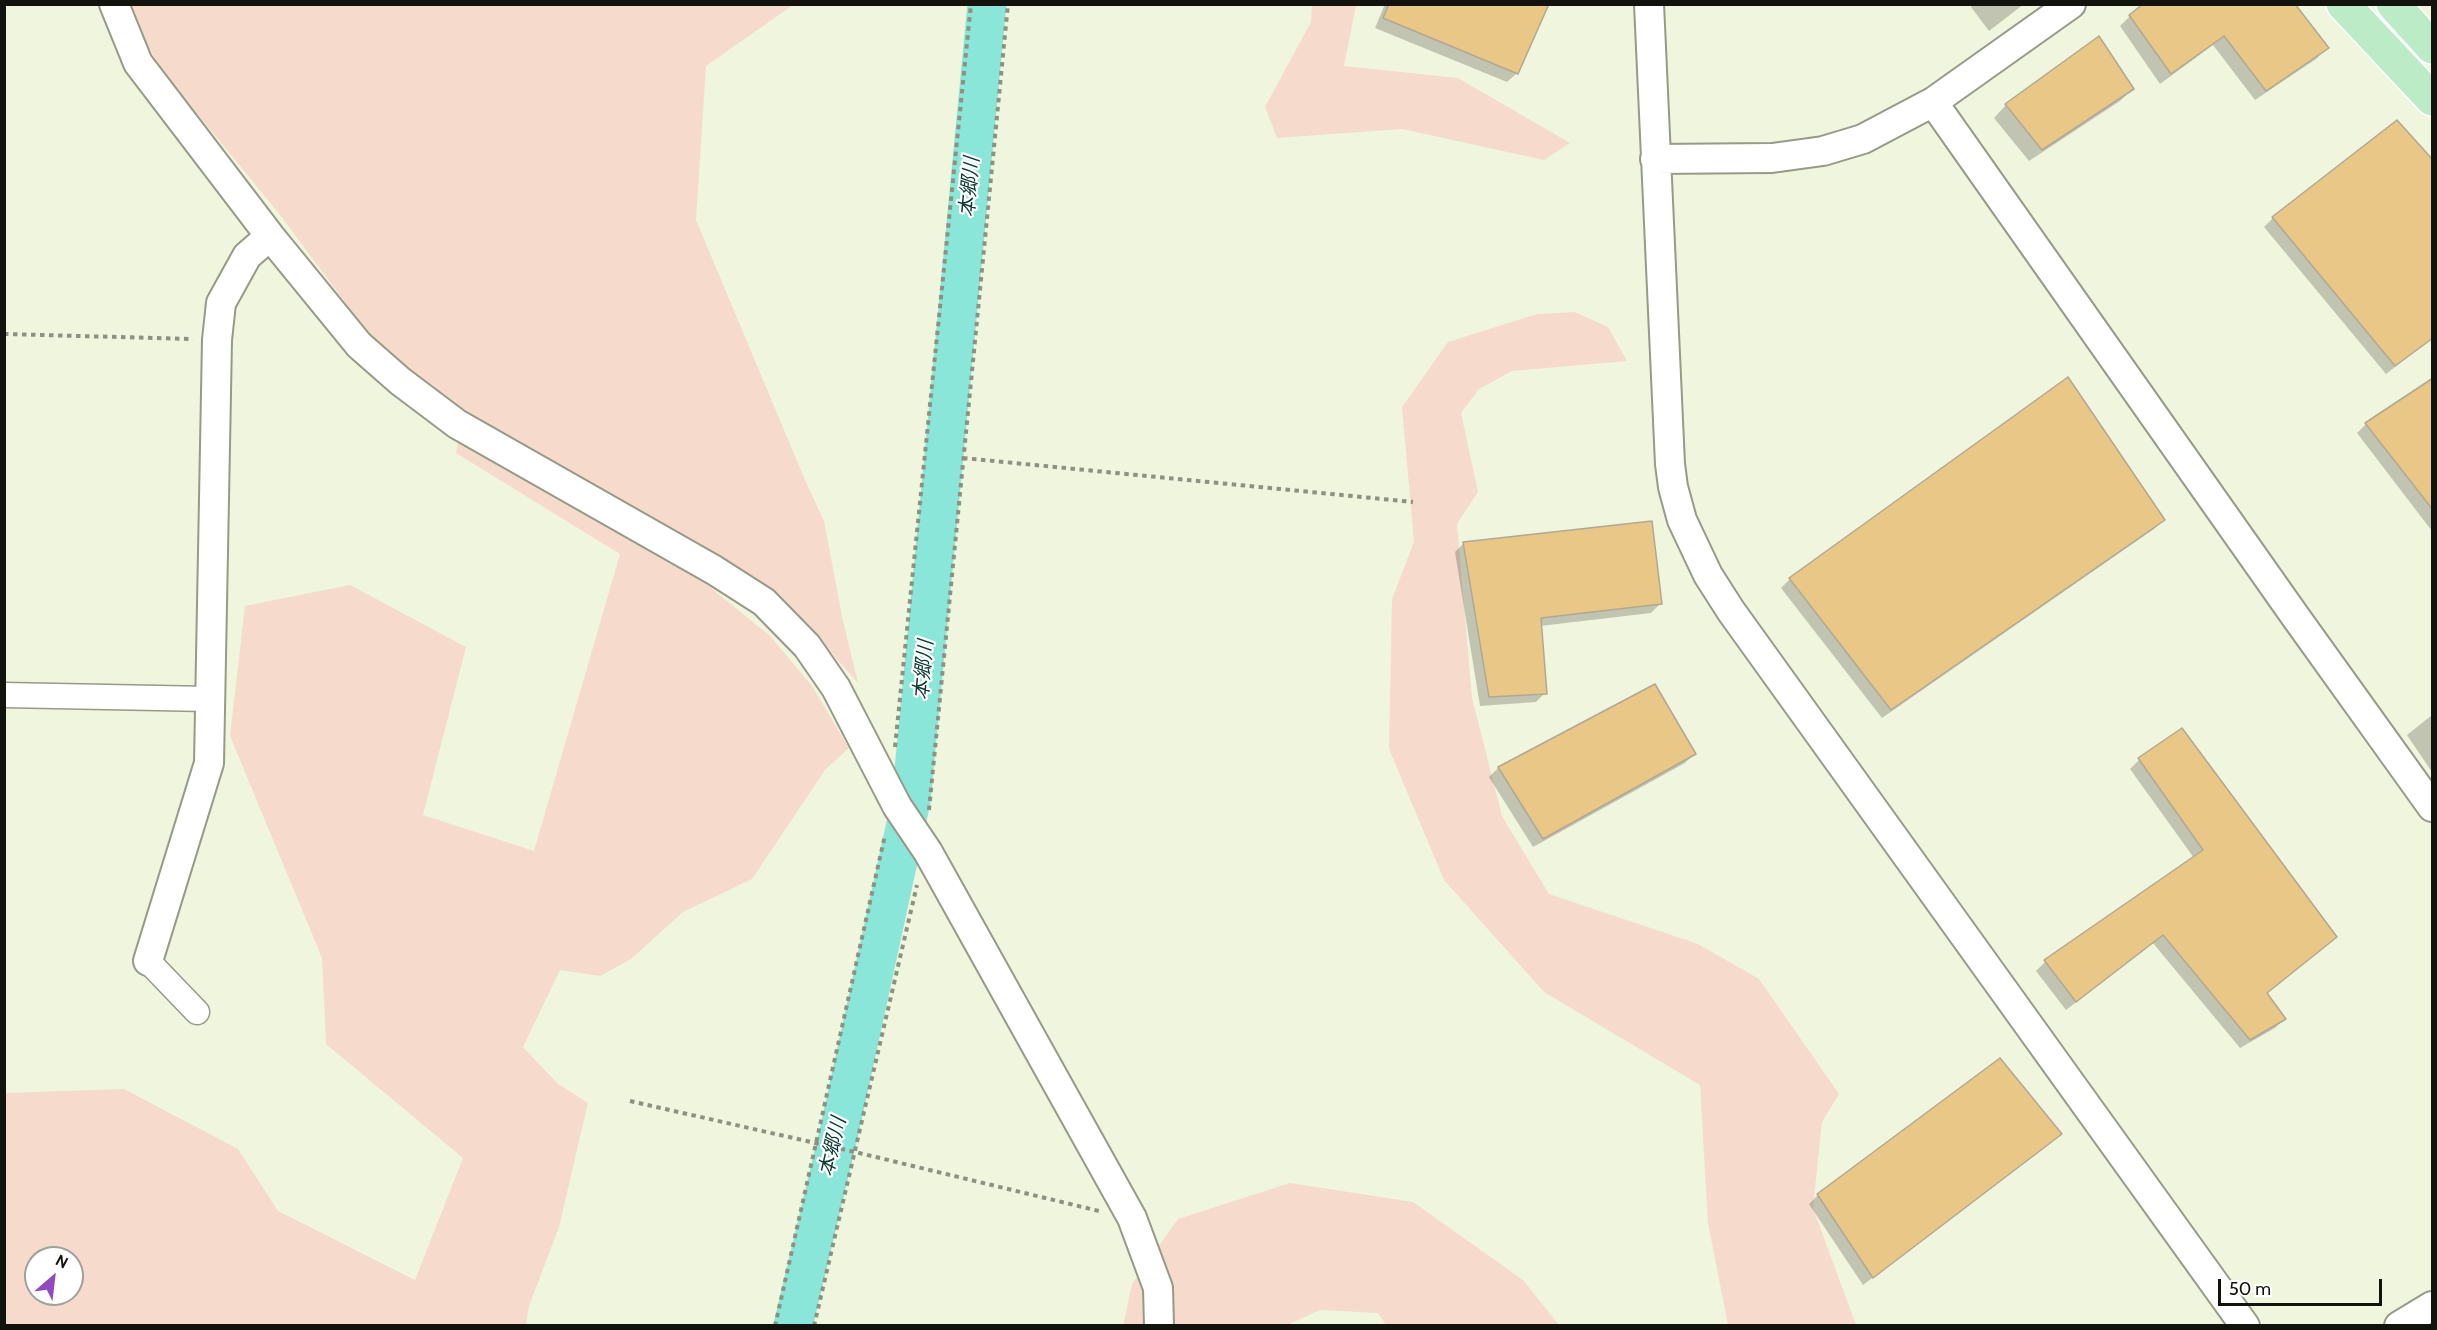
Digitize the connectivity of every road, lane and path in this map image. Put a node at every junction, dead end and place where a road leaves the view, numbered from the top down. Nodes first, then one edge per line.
1 (114, 4) edge
2 (970, 4) edge
3 (1008, 4) edge
4 (1649, 4) edge
5 (2071, 4) edge
6 (2343, 4) edge
7 (2393, 4) edge
8 (2433, 47) edge
9 (2433, 99) edge
10 (1933, 102) junction
11 (1655, 159) junction
12 (270, 236) junction
13 (4, 334) edge
14 (217, 340) junction
15 (963, 458) junction
16 (1413, 502) dead end
17 (4, 695) edge
18 (208, 699) junction
19 (891, 807) junction
20 (2433, 807) edge
21 (924, 846) junction
22 (148, 961) joint
23 (197, 1012) dead end
24 (630, 1101) dead end
25 (818, 1143) junction
26 (855, 1152) junction
27 (1132, 1218) junction
28 (2433, 1306) edge
29 (775, 1326) edge
30 (814, 1326) edge
31 (1159, 1326) edge
32 (2245, 1326) edge
33 (2399, 1326) edge

1 - 12 street
2 - 19 path
3 - 15 path
4 - 11 street
5 - 10 street
6 - 9 main road
7 - 8 main road
10 - 11 street
10 - 20 street
11 - 32 street
12 - 14 street
12 - 19 street
13 - 14 path
14 - 18 street
15 - 16 path
15 - 21 path
17 - 18 street
18 - 22 street
19 - 21 street
19 - 25 path
21 - 26 path
21 - 27 street
22 - 23 street
24 - 25 path
25 - 26 path
25 - 29 path
26 - 27 path
26 - 30 path
27 - 31 street
28 - 33 street

